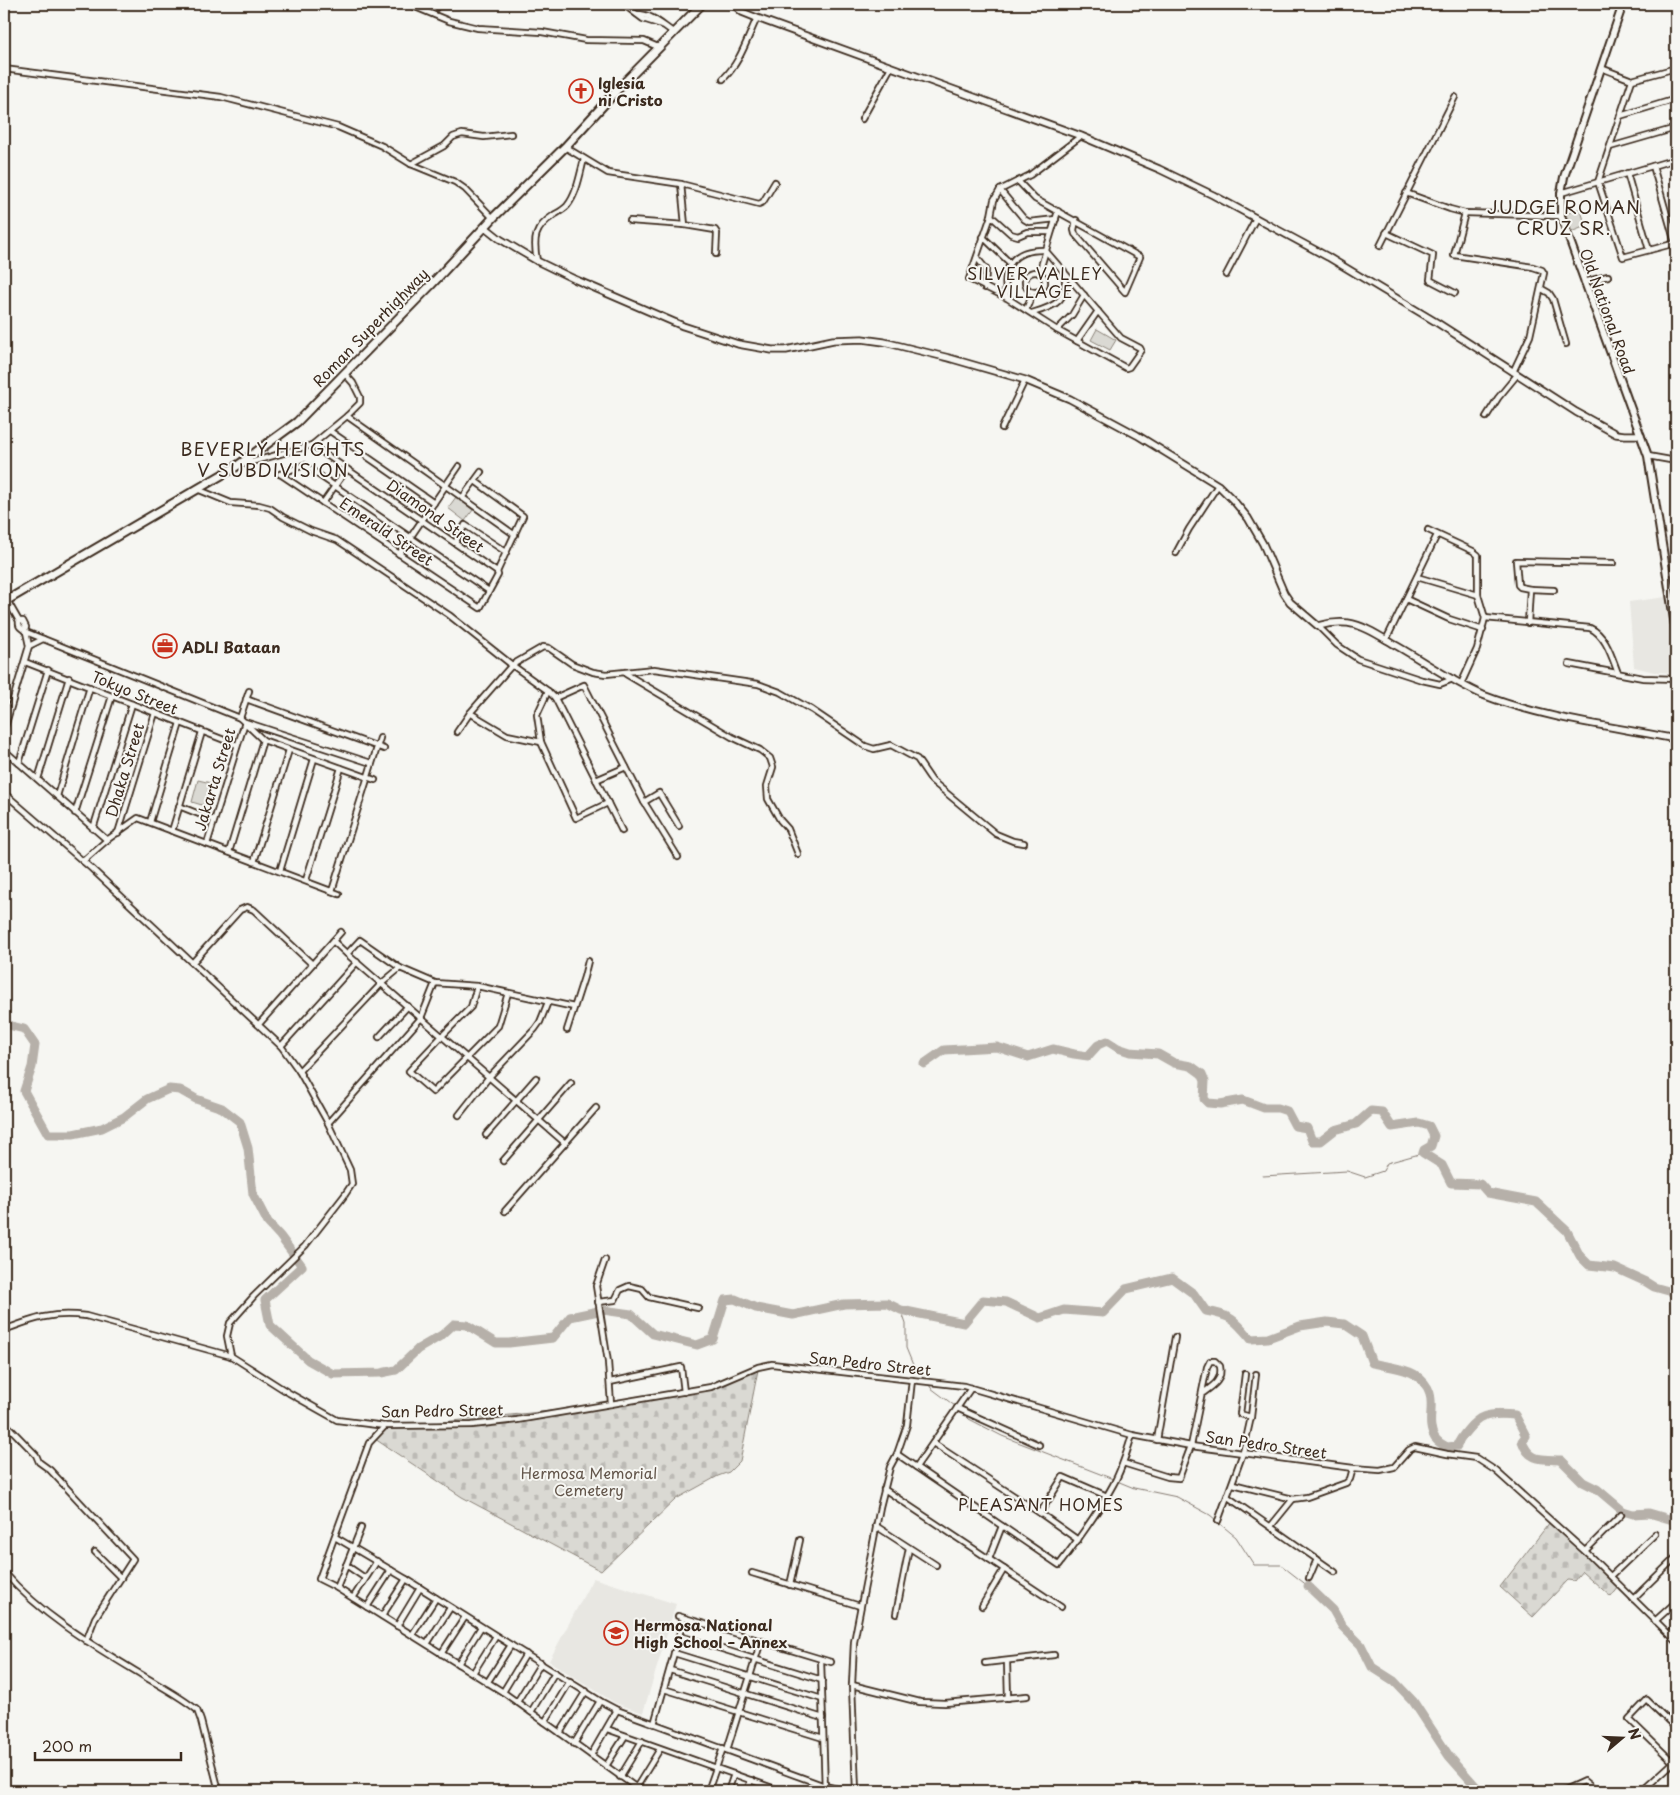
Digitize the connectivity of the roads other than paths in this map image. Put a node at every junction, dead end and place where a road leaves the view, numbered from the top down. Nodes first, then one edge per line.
1 (408, 4) edge
2 (533, 4) edge
3 (556, 4) edge
4 (568, 4) edge
5 (624, 4) edge
6 (702, 4) edge
7 (733, 4) edge
8 (1622, 4) edge
9 (415, 5) edge
10 (757, 18) junction
11 (673, 32) junction
12 (658, 47) junction
13 (891, 67) junction
14 (1601, 68) junction
15 (1676, 68) edge
16 (4, 69) edge
17 (723, 79) dead end
18 (1632, 80) junction
19 (1455, 97) dead end
20 (1676, 100) edge
21 (1620, 116) junction
22 (862, 118) dead end
23 (1676, 128) edge
24 (511, 134) dead end
25 (1082, 136) junction
26 (565, 147) junction
27 (1610, 147) junction
28 (584, 159) junction
29 (1676, 159) edge
30 (411, 164) junction
31 (1653, 166) junction
32 (1627, 173) junction
33 (1018, 181) junction
34 (775, 182) dead end
35 (1598, 182) junction
36 (682, 184) junction
37 (1000, 190) junction
38 (1406, 193) junction
39 (1561, 194) junction
40 (1058, 211) junction
41 (1465, 213) junction
42 (991, 216) junction
43 (1561, 216) junction
44 (492, 218) junction
45 (1256, 218) junction
46 (1056, 219) junction
47 (1076, 220) junction
48 (630, 221) dead end
49 (685, 225) junction
50 (485, 227) junction
51 (1051, 232) junction
52 (1386, 233) junction
53 (984, 237) junction
54 (1675, 243) edge
55 (1380, 246) dead end
56 (1045, 250) junction
57 (1649, 250) junction
58 (716, 254) dead end
59 (977, 258) junction
60 (537, 262) junction
61 (1010, 263) junction
62 (1063, 270) junction
63 (1039, 272) junction
64 (1226, 275) dead end
65 (1608, 276) dead end
66 (1584, 282) junction
67 (985, 288) junction
68 (1542, 289) junction
69 (1032, 292) junction
70 (1455, 292) dead end
71 (1084, 295) junction
72 (1007, 298) junction
73 (1026, 310) junction
74 (1098, 311) junction
75 (1032, 312) junction
76 (1057, 330) junction
77 (1077, 341) junction
78 (1566, 344) dead end
79 (345, 374) junction
80 (1515, 374) junction
81 (1025, 380) junction
82 (347, 416) junction
83 (1486, 417) dead end
84 (1002, 428) dead end
85 (330, 431) junction
86 (1641, 435) junction
87 (312, 445) junction
88 (1648, 456) junction
89 (1676, 461) edge
90 (238, 466) junction
91 (459, 466) dead end
92 (347, 469) junction
93 (481, 472) dead end
94 (475, 481) junction
95 (1218, 485) junction
96 (335, 486) junction
97 (445, 486) junction
98 (197, 489) junction
99 (462, 498) junction
100 (323, 503) junction
101 (434, 503) junction
102 (422, 520) junction
103 (1428, 530) dead end
104 (515, 535) junction
105 (1437, 535) junction
106 (411, 537) junction
107 (455, 543) junction
108 (506, 552) junction
109 (1176, 553) dead end
110 (399, 554) junction
111 (1613, 563) dead end
112 (497, 572) junction
113 (1417, 577) junction
114 (1530, 589) junction
115 (1554, 590) dead end
116 (489, 591) junction
117 (1478, 595) junction
118 (1406, 599) junction
119 (6, 601) edge
120 (1485, 618) junction
121 (1528, 623) junction
122 (1318, 626) junction
123 (1482, 630) junction
124 (25, 632) junction
125 (1676, 632) edge
126 (43, 639) junction
127 (1386, 640) junction
128 (29, 646) junction
129 (25, 662) junction
130 (1569, 664) dead end
131 (512, 665) junction
132 (48, 670) junction
133 (1618, 673) junction
134 (626, 674) junction
135 (69, 678) junction
136 (1453, 679) junction
137 (1676, 679) edge
138 (1461, 684) junction
139 (90, 687) junction
140 (249, 691) dead end
141 (548, 691) junction
142 (112, 696) junction
143 (555, 698) junction
144 (246, 699) junction
145 (132, 704) junction
146 (154, 713) junction
147 (470, 713) junction
148 (240, 718) junction
149 (244, 722) junction
150 (180, 724) junction
151 (4, 730) edge
152 (202, 732) junction
153 (457, 732) dead end
154 (380, 738) dead end
155 (1676, 739) edge
156 (263, 740) junction
157 (541, 742) junction
158 (236, 745) junction
159 (377, 746) junction
160 (384, 749) dead end
161 (4, 750) edge
162 (289, 750) junction
163 (314, 759) junction
164 (19, 763) junction
165 (371, 764) junction
166 (626, 767) junction
167 (341, 768) junction
168 (367, 777) junction
169 (38, 779) junction
170 (375, 780) dead end
171 (596, 780) junction
172 (4, 793) edge
173 (57, 796) junction
174 (644, 802) junction
175 (608, 803) junction
176 (179, 806) junction
177 (76, 813) junction
178 (214, 820) junction
179 (150, 822) junction
180 (680, 826) dead end
181 (94, 829) junction
182 (172, 831) junction
183 (622, 831) dead end
184 (118, 833) junction
185 (106, 840) junction
186 (1024, 843) dead end
187 (207, 844) junction
188 (229, 852) junction
189 (798, 854) dead end
190 (678, 857) dead end
191 (83, 861) junction
192 (254, 862) junction
193 (280, 871) junction
194 (306, 880) junction
195 (332, 891) junction
196 (339, 894) dead end
197 (341, 932) dead end
198 (332, 941) junction
199 (347, 954) junction
200 (588, 961) dead end
201 (193, 962) junction
202 (357, 962) junction
203 (312, 964) junction
204 (400, 968) junction
205 (382, 983) junction
206 (436, 983) junction
207 (477, 986) junction
208 (508, 992) junction
209 (548, 1002) junction
210 (408, 1006) junction
211 (574, 1007) junction
212 (420, 1018) junction
213 (259, 1024) junction
214 (567, 1030) dead end
215 (442, 1036) junction
216 (379, 1037) dead end
217 (281, 1046) junction
218 (466, 1057) junction
219 (299, 1071) junction
220 (490, 1077) junction
221 (536, 1078) dead end
222 (571, 1083) dead end
223 (516, 1100) junction
224 (596, 1108) dead end
225 (459, 1115) dead end
226 (539, 1120) junction
227 (328, 1123) junction
228 (486, 1136) dead end
229 (565, 1143) junction
230 (503, 1161) dead end
231 (505, 1211) dead end
232 (605, 1260) dead end
233 (598, 1302) junction
234 (698, 1308) dead end
235 (4, 1330) edge
236 (1175, 1337) dead end
237 (231, 1356) junction
238 (1245, 1374) dead end
239 (1256, 1374) dead end
240 (912, 1380) junction
241 (610, 1382) junction
242 (971, 1388) junction
243 (684, 1392) junction
244 (1202, 1392) junction
245 (611, 1404) junction
246 (957, 1408) junction
247 (1251, 1417) junction
248 (4, 1422) edge
249 (385, 1426) junction
250 (1132, 1435) junction
251 (1157, 1440) junction
252 (933, 1443) junction
253 (1039, 1445) dead end
254 (1191, 1446) junction
255 (1243, 1453) junction
256 (897, 1454) junction
257 (1124, 1463) junction
258 (916, 1467) junction
259 (1353, 1468) junction
260 (1233, 1484) junction
261 (884, 1489) junction
262 (1106, 1496) junction
263 (1228, 1497) junction
264 (1293, 1499) junction
265 (1040, 1513) junction
266 (1621, 1515) dead end
267 (1218, 1521) dead end
268 (876, 1526) junction
269 (1002, 1526) junction
270 (1271, 1526) junction
271 (361, 1528) dead end
272 (1655, 1534) dead end
273 (335, 1537) junction
274 (800, 1540) dead end
275 (1078, 1540) junction
276 (353, 1547) junction
277 (909, 1548) junction
278 (1585, 1551) junction
279 (95, 1552) dead end
280 (1676, 1557) edge
281 (989, 1559) junction
282 (1318, 1559) junction
283 (377, 1561) junction
284 (346, 1565) junction
285 (936, 1565) dead end
286 (1004, 1569) junction
287 (391, 1570) junction
288 (4, 1572) edge
289 (1335, 1572) dead end
290 (752, 1573) dead end
291 (1611, 1576) junction
292 (121, 1578) junction
293 (366, 1578) junction
294 (1309, 1578) dead end
295 (406, 1579) junction
296 (790, 1585) junction
297 (338, 1588) junction
298 (420, 1588) junction
299 (353, 1598) junction
300 (436, 1598) junction
301 (1633, 1599) junction
302 (1676, 1602) edge
303 (860, 1606) junction
304 (982, 1606) dead end
305 (367, 1607) junction
306 (1061, 1607) dead end
307 (450, 1608) junction
308 (896, 1614) dead end
309 (382, 1616) junction
310 (678, 1616) dead end
311 (465, 1617) junction
312 (684, 1618) junction
313 (1655, 1621) junction
314 (397, 1626) junction
315 (481, 1627) junction
316 (1676, 1628) edge
317 (1670, 1634) junction
318 (412, 1635) junction
319 (496, 1636) junction
320 (680, 1636) junction
321 (86, 1641) junction
322 (761, 1641) junction
323 (1676, 1641) edge
324 (427, 1644) junction
325 (511, 1645) junction
326 (674, 1653) junction
327 (442, 1654) junction
328 (526, 1654) junction
329 (1054, 1655) dead end
330 (755, 1659) junction
331 (822, 1660) junction
332 (831, 1662) dead end
333 (1007, 1662) junction
334 (541, 1663) junction
335 (985, 1663) dead end
336 (458, 1664) junction
337 (670, 1670) junction
338 (555, 1672) junction
339 (473, 1673) junction
340 (750, 1676) junction
341 (822, 1680) junction
342 (570, 1681) junction
343 (487, 1683) junction
344 (852, 1685) junction
345 (664, 1689) junction
346 (503, 1692) junction
347 (586, 1692) junction
348 (745, 1693) junction
349 (1027, 1696) dead end
350 (1008, 1698) junction
351 (822, 1699) junction
352 (600, 1701) junction
353 (517, 1702) junction
354 (617, 1710) junction
355 (531, 1712) junction
356 (739, 1712) junction
357 (823, 1718) junction
358 (545, 1722) junction
359 (654, 1724) junction
360 (607, 1728) junction
361 (1676, 1728) edge
362 (560, 1733) junction
363 (625, 1736) junction
364 (823, 1738) junction
365 (642, 1741) junction
366 (574, 1744) junction
367 (660, 1749) junction
368 (725, 1749) junction
369 (591, 1755) junction
370 (1675, 1761) edge
371 (606, 1766) junction
372 (716, 1768) junction
373 (734, 1774) junction
374 (620, 1777) junction
375 (751, 1780) junction
376 (825, 1788) edge
377 (766, 1789) edge
378 (638, 1790) edge
379 (219, 1791) edge
380 (708, 1791) edge
381 (728, 1791) edge
382 (747, 1791) edge
383 (781, 1791) edge
384 (845, 1791) edge
385 (856, 1791) edge
386 (1562, 1791) edge
387 (1596, 1791) edge
388 (1642, 1791) edge

1 - 9 street
2 - 3 street
3 - 4 street
5 - 11 street
6 - 11 main road, Roman Superhighway
7 - 10 street
8 - 14 main road, Old National Road
9 - 12 street
10 - 13 street
10 - 17 street
11 - 12 main road, Roman Superhighway
12 - 26 main road, Roman Superhighway
13 - 22 street
13 - 25 street
14 - 18 street
14 - 39 main road, Old National Road
15 - 18 street
16 - 30 street
18 - 21 street
19 - 38 street
20 - 21 street
21 - 27 street
23 - 27 street
24 - 30 street
25 - 33 street
25 - 45 street
26 - 28 street
26 - 44 main road, Roman Superhighway
27 - 35 street
28 - 36 street
28 - 60 street
29 - 31 street
30 - 44 street
31 - 32 street
31 - 54 street
32 - 35 street
32 - 57 street
33 - 37 street
33 - 40 street
34 - 36 street
35 - 39 street
35 - 57 street
36 - 49 street
37 - 42 street
37 - 46 street
38 - 41 street
38 - 52 street
39 - 43 main road, Old National Road
40 - 46 street
40 - 47 street
41 - 43 street
41 - 68 street
42 - 51 street
42 - 53 street
43 - 66 main road, Old National Road
44 - 50 main road, Roman Superhighway
45 - 64 street
45 - 80 street
46 - 51 street
47 - 47 street
48 - 49 street
49 - 58 street
50 - 60 street
50 - 79 main road, Roman Superhighway
51 - 56 street
52 - 55 street
52 - 70 street
53 - 59 street
53 - 61 street
54 - 57 street
56 - 61 street
56 - 62 street
56 - 63 street
59 - 67 street
59 - 67 street
60 - 81 street
61 - 72 street
62 - 71 street
62 - 75 street
63 - 69 street
63 - 69 street
65 - 66 street
66 - 86 main road, Old National Road
67 - 72 street
68 - 78 street
68 - 80 street
69 - 73 street
71 - 74 street
71 - 76 street
72 - 73 street
73 - 75 street
74 - 77 street
74 - 77 street
75 - 76 street
76 - 77 street
79 - 82 street
79 - 90 main road, Roman Superhighway
80 - 83 street
80 - 86 street
81 - 84 street
81 - 95 street
82 - 85 street
82 - 97 street
85 - 87 street
85 - 101 street
86 - 88 main road, Old National Road
87 - 90 street
87 - 92 street, Diamond Street
88 - 89 street
88 - 125 main road, Old National Road
90 - 98 main road, Roman Superhighway
91 - 97 street
92 - 96 street
92 - 102 street, Diamond Street
93 - 94 street
94 - 99 street
94 - 104 street
95 - 109 street
95 - 122 street
96 - 100 street
96 - 100 street, Emerald Street
96 - 106 street
97 - 99 street
97 - 101 street
98 - 119 main road, Roman Superhighway
98 - 131 street
99 - 104 street
100 - 110 street, Emerald Street
101 - 102 street
102 - 106 street
102 - 107 street, Diamond Street
103 - 105 street
104 - 108 street
105 - 113 street
105 - 117 street
106 - 110 street
106 - 116 street
107 - 108 street
107 - 112 street, Diamond Street
108 - 112 street
110 - 116 street, Emerald Street
111 - 114 street
112 - 116 street
113 - 117 street
113 - 118 street
114 - 115 street
114 - 121 street
117 - 120 street
118 - 123 street
118 - 127 street
119 - 124 street
120 - 121 street
120 - 123 street
121 - 133 street
122 - 127 street
122 - 136 street
123 - 138 street
124 - 126 street
124 - 128 street
126 - 128 street
126 - 148 street
127 - 136 street
128 - 129 street
129 - 132 street, Tokyo Street
129 - 151 street
130 - 133 street
131 - 134 street
131 - 141 street
131 - 147 street
132 - 135 street, Tokyo Street
132 - 164 street
133 - 137 street
134 - 186 street
134 - 189 street
135 - 139 street, Tokyo Street
135 - 169 street
136 - 138 street
138 - 155 street
139 - 142 street, Tokyo Street
139 - 173 street
140 - 144 street
141 - 143 street
141 - 157 street
142 - 145 street, Tokyo Street
142 - 177 street
143 - 166 street
143 - 171 street
144 - 148 street
144 - 159 street
145 - 146 street, Tokyo Street
145 - 181 street
146 - 150 street, Tokyo Street
146 - 184 street, Dhaka Street
147 - 153 street
147 - 157 street
148 - 149 street
149 - 156 street
149 - 158 street, Jakarta Street
149 - 165 street
150 - 152 street, Tokyo Street
150 - 179 street
152 - 158 street, Tokyo Street
152 - 176 street
154 - 159 street
156 - 162 street
156 - 188 street
157 - 175 street
158 - 178 street, Jakarta Street
159 - 160 street
159 - 165 street
161 - 164 street
162 - 163 street
162 - 192 street
163 - 167 street
163 - 193 street
164 - 169 street
165 - 168 street
166 - 171 street
166 - 174 street
167 - 168 street
167 - 194 street
168 - 170 street
168 - 195 street
169 - 173 street
171 - 175 street
172 - 191 street
173 - 177 street
174 - 180 street
174 - 190 street
175 - 183 street
176 - 178 street
176 - 182 street
177 - 181 street
178 - 187 street, Jakarta Street
179 - 182 street
179 - 184 street
181 - 185 street
182 - 187 street
184 - 185 street
185 - 191 street
187 - 188 street
188 - 192 street
191 - 201 street
192 - 193 street
193 - 194 street
194 - 195 street
195 - 196 street
197 - 198 street
198 - 199 street
198 - 203 street
199 - 202 street
199 - 204 street
200 - 211 street
201 - 203 street
201 - 213 street
202 - 205 street
202 - 217 street
203 - 213 street
204 - 205 street
204 - 206 street
205 - 210 street
205 - 219 street
206 - 207 street
206 - 212 street
207 - 208 street
207 - 215 street
208 - 209 street
208 - 218 street
209 - 211 street
209 - 220 street
210 - 212 street
210 - 216 street
211 - 214 street
212 - 215 street
212 - 227 street
213 - 217 street
215 - 218 street
215 - 218 street
217 - 219 street
218 - 220 street
219 - 227 street
220 - 223 street
220 - 225 street
221 - 223 street
222 - 226 street
223 - 226 street
223 - 228 street
224 - 229 street
226 - 229 street
226 - 230 street
227 - 237 street
229 - 231 street
232 - 233 street
233 - 234 street
233 - 241 street
235 - 237 street, San Pedro Street
236 - 251 street
237 - 249 street, San Pedro Street
238 - 247 street
239 - 247 street
240 - 242 street, San Pedro Street
240 - 243 street, San Pedro Street
240 - 256 street
241 - 243 street
241 - 245 street
242 - 246 street
242 - 250 street, San Pedro Street
243 - 245 street, San Pedro Street
244 - 244 street
244 - 254 street
245 - 249 street, San Pedro Street
246 - 252 street
246 - 253 street
247 - 255 street
248 - 292 street
249 - 273 street
250 - 251 street, San Pedro Street
250 - 257 street
251 - 254 street, San Pedro Street
252 - 258 street
252 - 265 street
254 - 255 street, San Pedro Street
254 - 257 street
255 - 259 street, San Pedro Street
255 - 260 street
256 - 258 street
256 - 261 street
257 - 262 street
258 - 269 street
259 - 264 street
259 - 278 street, San Pedro Street
260 - 263 street
260 - 264 street
261 - 268 street
261 - 281 street
262 - 265 street
262 - 275 street
263 - 267 street
263 - 270 street
264 - 270 street
265 - 275 street
266 - 278 street
268 - 277 street
268 - 303 street
269 - 275 street
269 - 281 street
270 - 282 street
271 - 276 street
272 - 291 street
273 - 276 street
273 - 297 street
274 - 296 street
276 - 283 street
276 - 284 street
277 - 285 street
277 - 308 street
278 - 291 street, San Pedro Street
279 - 292 street
280 - 301 street
281 - 286 street
282 - 289 street
282 - 294 street
283 - 287 street
283 - 293 street
284 - 293 street
284 - 297 street
286 - 304 street
286 - 306 street
287 - 295 street
287 - 305 street
288 - 321 street
290 - 296 street
291 - 301 street, San Pedro Street
292 - 321 street
293 - 299 street
295 - 298 street
295 - 309 street
296 - 303 street
297 - 299 street
298 - 300 street
298 - 314 street
299 - 305 street
300 - 307 street
300 - 318 street
301 - 313 street, San Pedro Street
302 - 313 street
303 - 344 street
305 - 309 street
307 - 311 street
307 - 324 street
309 - 314 street
310 - 312 street
311 - 315 street
311 - 327 street
312 - 320 street
312 - 322 street
313 - 317 street, San Pedro Street
314 - 318 street
315 - 319 street
315 - 336 street
316 - 317 street
317 - 323 street, San Pedro Street
318 - 324 street
319 - 325 street
319 - 339 street
320 - 326 street
320 - 330 street
321 - 379 street
322 - 330 street
322 - 331 street
324 - 327 street
325 - 328 street
325 - 343 street
326 - 337 street
326 - 340 street
327 - 336 street
328 - 334 street
328 - 346 street
329 - 333 street
330 - 340 street
330 - 341 street
331 - 332 street
331 - 341 street
333 - 335 street
333 - 350 street
334 - 338 street
334 - 353 street
336 - 339 street
337 - 345 street
337 - 348 street
338 - 342 street
338 - 355 street
339 - 343 street
340 - 348 street
340 - 351 street
341 - 351 street
342 - 347 street
342 - 358 street
343 - 346 street
344 - 350 street
344 - 385 street
345 - 356 street
345 - 359 street
346 - 353 street
347 - 352 street
347 - 362 street
348 - 356 street
348 - 357 street
349 - 350 street
351 - 357 street
352 - 354 street
352 - 366 street
353 - 355 street
354 - 359 street
354 - 360 street
355 - 358 street
356 - 364 street
356 - 368 street
357 - 364 street
358 - 362 street
359 - 368 street
360 - 363 street
360 - 369 street
361 - 370 street
362 - 366 street
363 - 365 street
363 - 371 street
364 - 376 street
365 - 367 street
365 - 374 street
366 - 369 street
367 - 372 street
367 - 378 street
368 - 372 street
368 - 376 street
369 - 371 street
370 - 388 street
371 - 374 street
372 - 373 street
372 - 380 street
373 - 375 street
373 - 381 street
374 - 378 street
375 - 377 street
375 - 382 street
376 - 384 street
377 - 383 street
386 - 387 street

